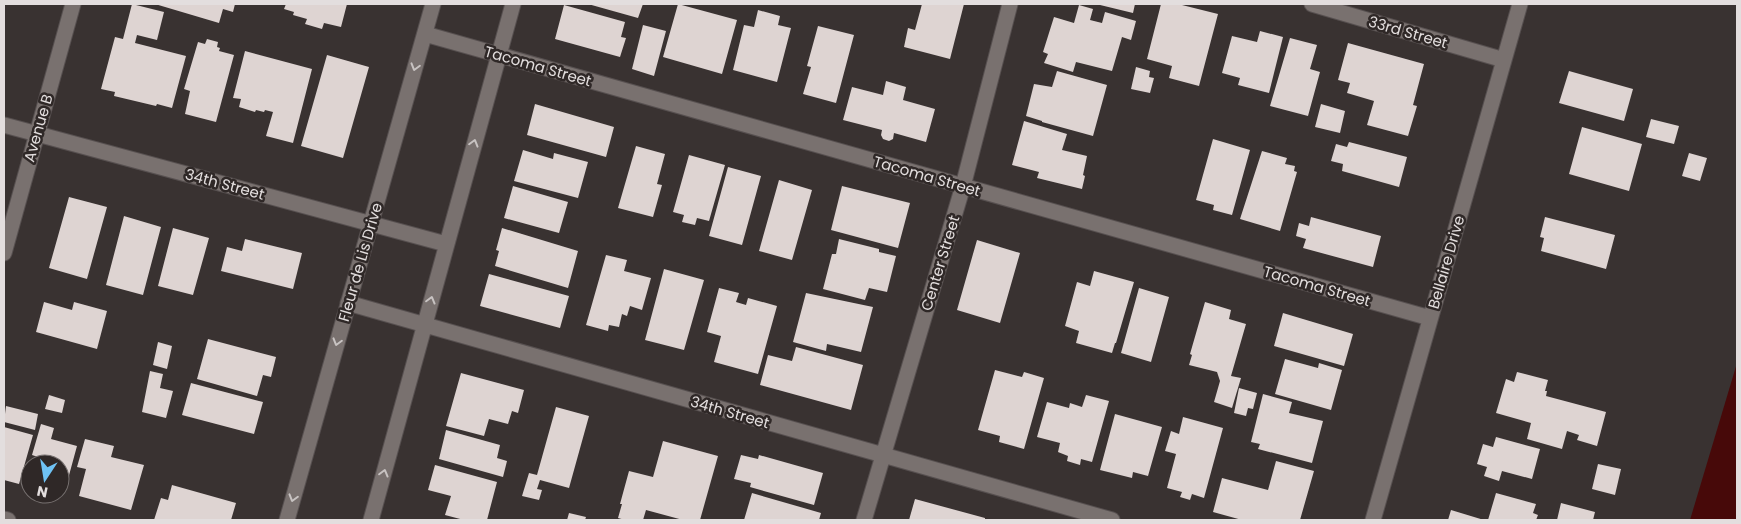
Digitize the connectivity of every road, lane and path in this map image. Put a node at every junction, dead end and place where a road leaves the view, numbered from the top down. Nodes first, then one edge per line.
1 (73, 4) edge
2 (433, 4) edge
3 (513, 4) edge
4 (1010, 4) edge
5 (1312, 4) edge
6 (1520, 4) edge
7 (424, 34) junction
8 (498, 55) junction
9 (1504, 60) junction
10 (4, 125) edge
11 (36, 134) junction
12 (963, 186) junction
13 (371, 223) junction
14 (446, 244) junction
15 (4, 253) edge
16 (348, 303) junction
17 (1430, 318) junction
18 (424, 325) junction
19 (883, 455) junction
20 (4, 519) edge
21 (8, 520) edge
22 (287, 520) edge
23 (371, 520) edge
24 (864, 520) edge
25 (1112, 520) edge
26 (1373, 520) edge

1 - 11 street, Avenue B
2 - 7 street, Fleur de Lis Drive
3 - 8 street
4 - 12 street, Center Street
5 - 9 street, 33rd Street
6 - 9 street, Bellaire Drive
7 - 8 street, Tacoma Street
7 -> 13 street, Fleur de Lis Drive
8 - 12 street, Tacoma Street
14 -> 8 street
9 - 17 street, Bellaire Drive
10 - 11 street, 34th Street
11 - 13 street, 34th Street
11 - 15 street, Avenue B
12 - 17 street, Tacoma Street
12 - 19 street, Center Street
13 - 14 street, 34th Street
13 - 16 street, Fleur de Lis Drive
18 -> 14 street
16 - 18 street, 34th Street
16 -> 22 street, Fleur de Lis Drive
17 - 26 street, Bellaire Drive
18 - 19 street, 34th Street
23 -> 18 street
19 - 24 street, Center Street
19 - 25 street, 34th Street
20 - 21 street

